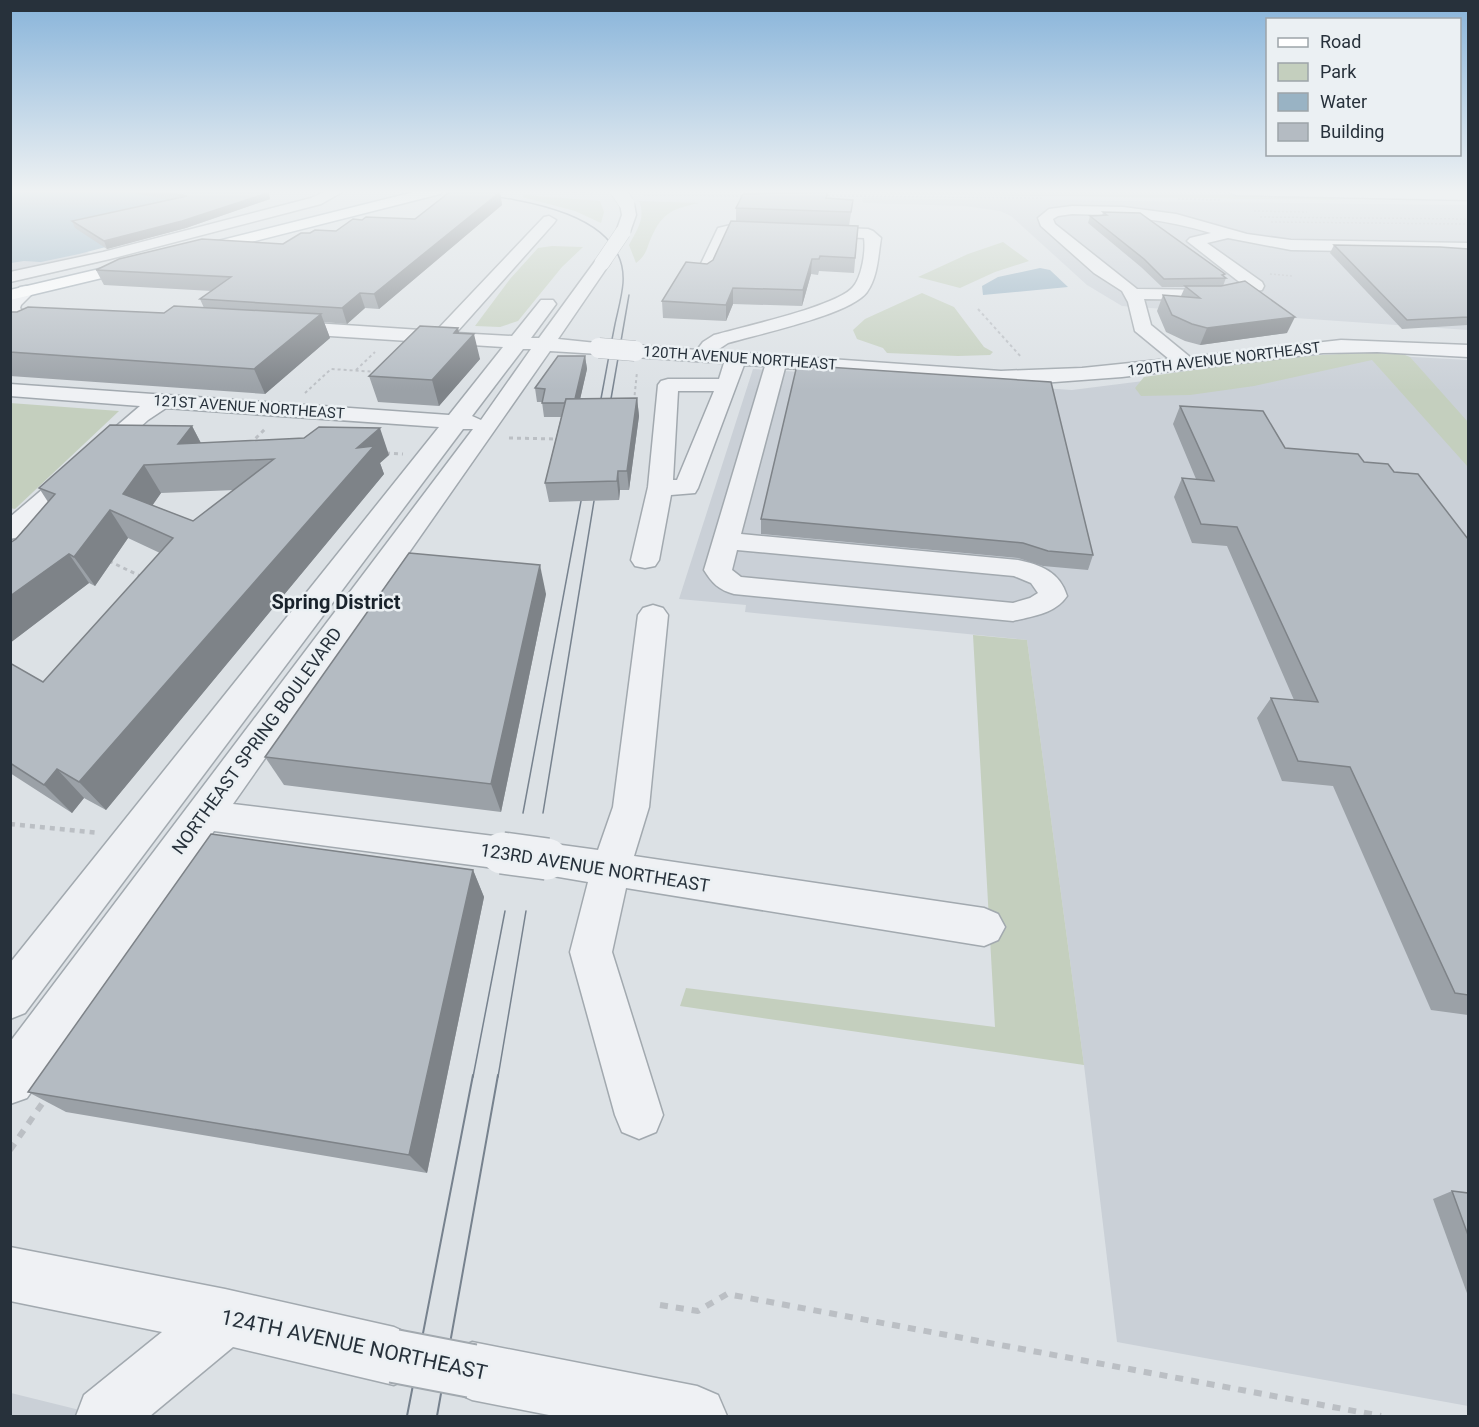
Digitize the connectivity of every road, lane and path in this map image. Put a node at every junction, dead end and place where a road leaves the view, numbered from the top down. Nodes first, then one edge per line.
1 (47, 258) edge
2 (89, 258) edge
3 (145, 258) edge
4 (515, 258) edge
5 (604, 258) edge
6 (711, 258) edge
7 (870, 258) edge
8 (1084, 258) edge
9 (1218, 258) edge
10 (157, 261) edge
11 (56, 267) junction
12 (705, 272) edge
13 (10, 277) edge
14 (558, 291) dead end
15 (23, 292) edge
16 (1133, 294) junction
17 (978, 309) dead end
18 (15, 317) edge
19 (39, 318) edge
20 (262, 326) edge
21 (440, 338) junction
22 (518, 343) junction
23 (545, 345) junction
24 (1468, 351) edge
25 (375, 352) dead end
26 (703, 355) junction
27 (736, 357) junction
28 (637, 358) junction
29 (777, 360) junction
30 (1186, 363) junction
31 (355, 371) junction
32 (379, 372) edge
33 (1041, 378) junction
34 (726, 385) junction
35 (10, 390) edge
36 (298, 399) dead end
37 (162, 401) junction
38 (633, 406) edge
39 (272, 423) dead end
40 (484, 428) junction
41 (564, 439) edge
42 (244, 450) edge
43 (379, 453) dead end
44 (409, 454) dead end
45 (660, 487) junction
46 (12, 528) edge
47 (727, 541) junction
48 (105, 559) dead end
49 (645, 560) dead end
50 (147, 580) edge
51 (653, 615) dead end
52 (204, 815) junction
53 (10, 824) edge
54 (97, 839) dead end
55 (610, 870) junction
56 (984, 927) dead end
57 (10, 998) edge
58 (10, 1081) edge
59 (639, 1115) dead end
60 (10, 1274) edge
61 (660, 1305) dead end
62 (225, 1317) junction
63 (105, 1416) edge
64 (697, 1416) edge
65 (1381, 1416) edge

1 - 11 street
2 - 11 street
3 - 15 main road
4 - 21 street
5 - 23 street, NORTHEAST SPRING BOULEVARD, bridge
6 - 12 street
7 - 26 street
8 - 16 street
9 - 16 street
10 - 15 main road
11 - 13 street
14 - 22 street, NORTHEAST SPRING BOULEVARD
15 - 18 street
16 - 30 street
17 - 33 path
18 - 19 street
20 - 21 street, 120TH AVENUE NORTHEAST
21 - 22 street, 120TH AVENUE NORTHEAST
22 - 23 street, 120TH AVENUE NORTHEAST
22 - 40 street, NORTHEAST SPRING BOULEVARD
23 - 28 street, 120TH AVENUE NORTHEAST, bridge
23 - 40 street, NORTHEAST SPRING BOULEVARD
24 - 30 street, 120TH AVENUE NORTHEAST
25 - 31 path
26 - 27 street, 120TH AVENUE NORTHEAST
26 - 28 street, 120TH AVENUE NORTHEAST
27 - 29 street, 120TH AVENUE NORTHEAST
27 - 34 street
28 - 38 path
29 - 33 street, 120TH AVENUE NORTHEAST
29 - 47 street
30 - 33 street, 120TH AVENUE NORTHEAST
31 - 32 path
31 - 36 path
34 - 45 street
34 - 45 street
35 - 37 street, 121ST AVENUE NORTHEAST
37 - 40 street, 121ST AVENUE NORTHEAST
37 - 46 street
39 - 42 path
40 - 41 path
40 - 52 street, NORTHEAST SPRING BOULEVARD
40 - 57 street, NORTHEAST SPRING BOULEVARD
43 - 44 path
45 - 49 street
47 - 47 street
48 - 50 path
51 - 55 street
52 - 55 street, 123RD AVENUE NORTHEAST, bridge
52 - 58 street, NORTHEAST SPRING BOULEVARD
53 - 54 path
55 - 56 street, 123RD AVENUE NORTHEAST
55 - 59 street
60 - 62 street, 124TH AVENUE NORTHEAST
61 - 65 path
62 - 63 street
62 - 64 street, 124TH AVENUE NORTHEAST, bridge

